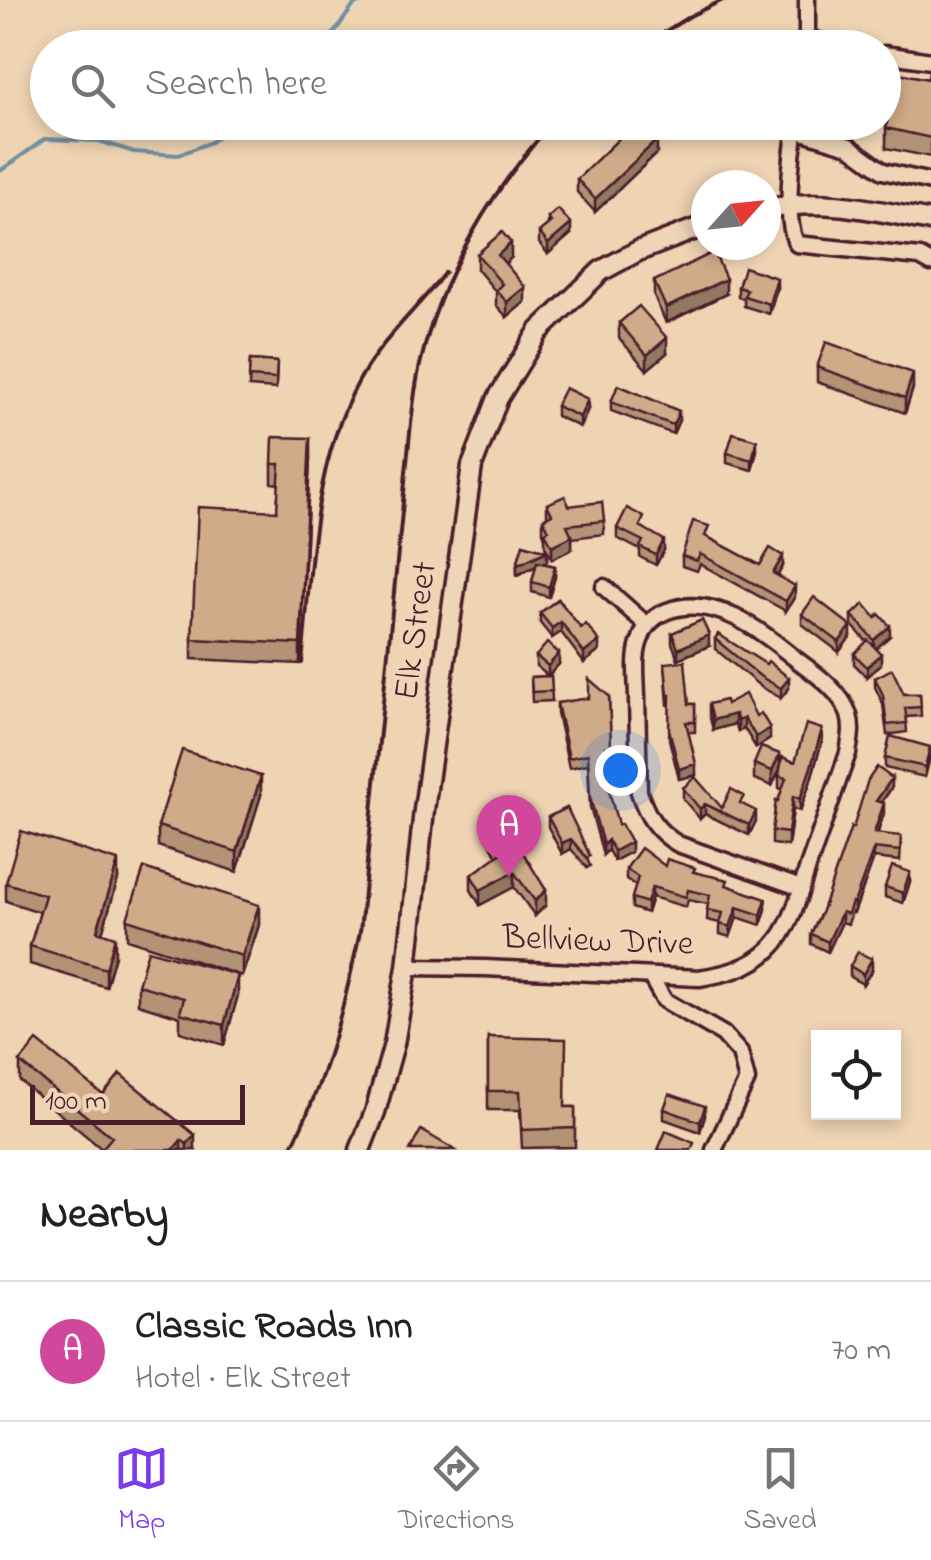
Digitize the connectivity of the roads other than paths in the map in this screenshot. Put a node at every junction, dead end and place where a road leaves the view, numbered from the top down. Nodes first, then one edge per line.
1 (807, 0) edge
2 (807, 30) edge
3 (901, 57) edge
4 (931, 61) edge
5 (794, 140) edge
6 (832, 140) edge
7 (931, 182) edge
8 (791, 204) junction
9 (781, 206) edge
10 (931, 222) edge
11 (691, 231) edge
12 (931, 263) edge
13 (604, 588) dead end
14 (647, 625) junction
15 (801, 888) junction
16 (408, 967) junction
17 (651, 977) junction
18 (360, 1150) edge
19 (714, 1150) edge

1 - 2 street
3 - 4 street
5 - 8 street
6 - 7 street
8 - 9 main road
8 - 10 main road
8 - 12 street
11 - 16 main road, Elk Street
13 - 14 street
14 - 15 street
14 - 15 street, Bellview Drive
15 - 17 street, Bellview Drive
16 - 17 street, Bellview Drive
16 - 18 main road, Elk Street
17 - 19 street

